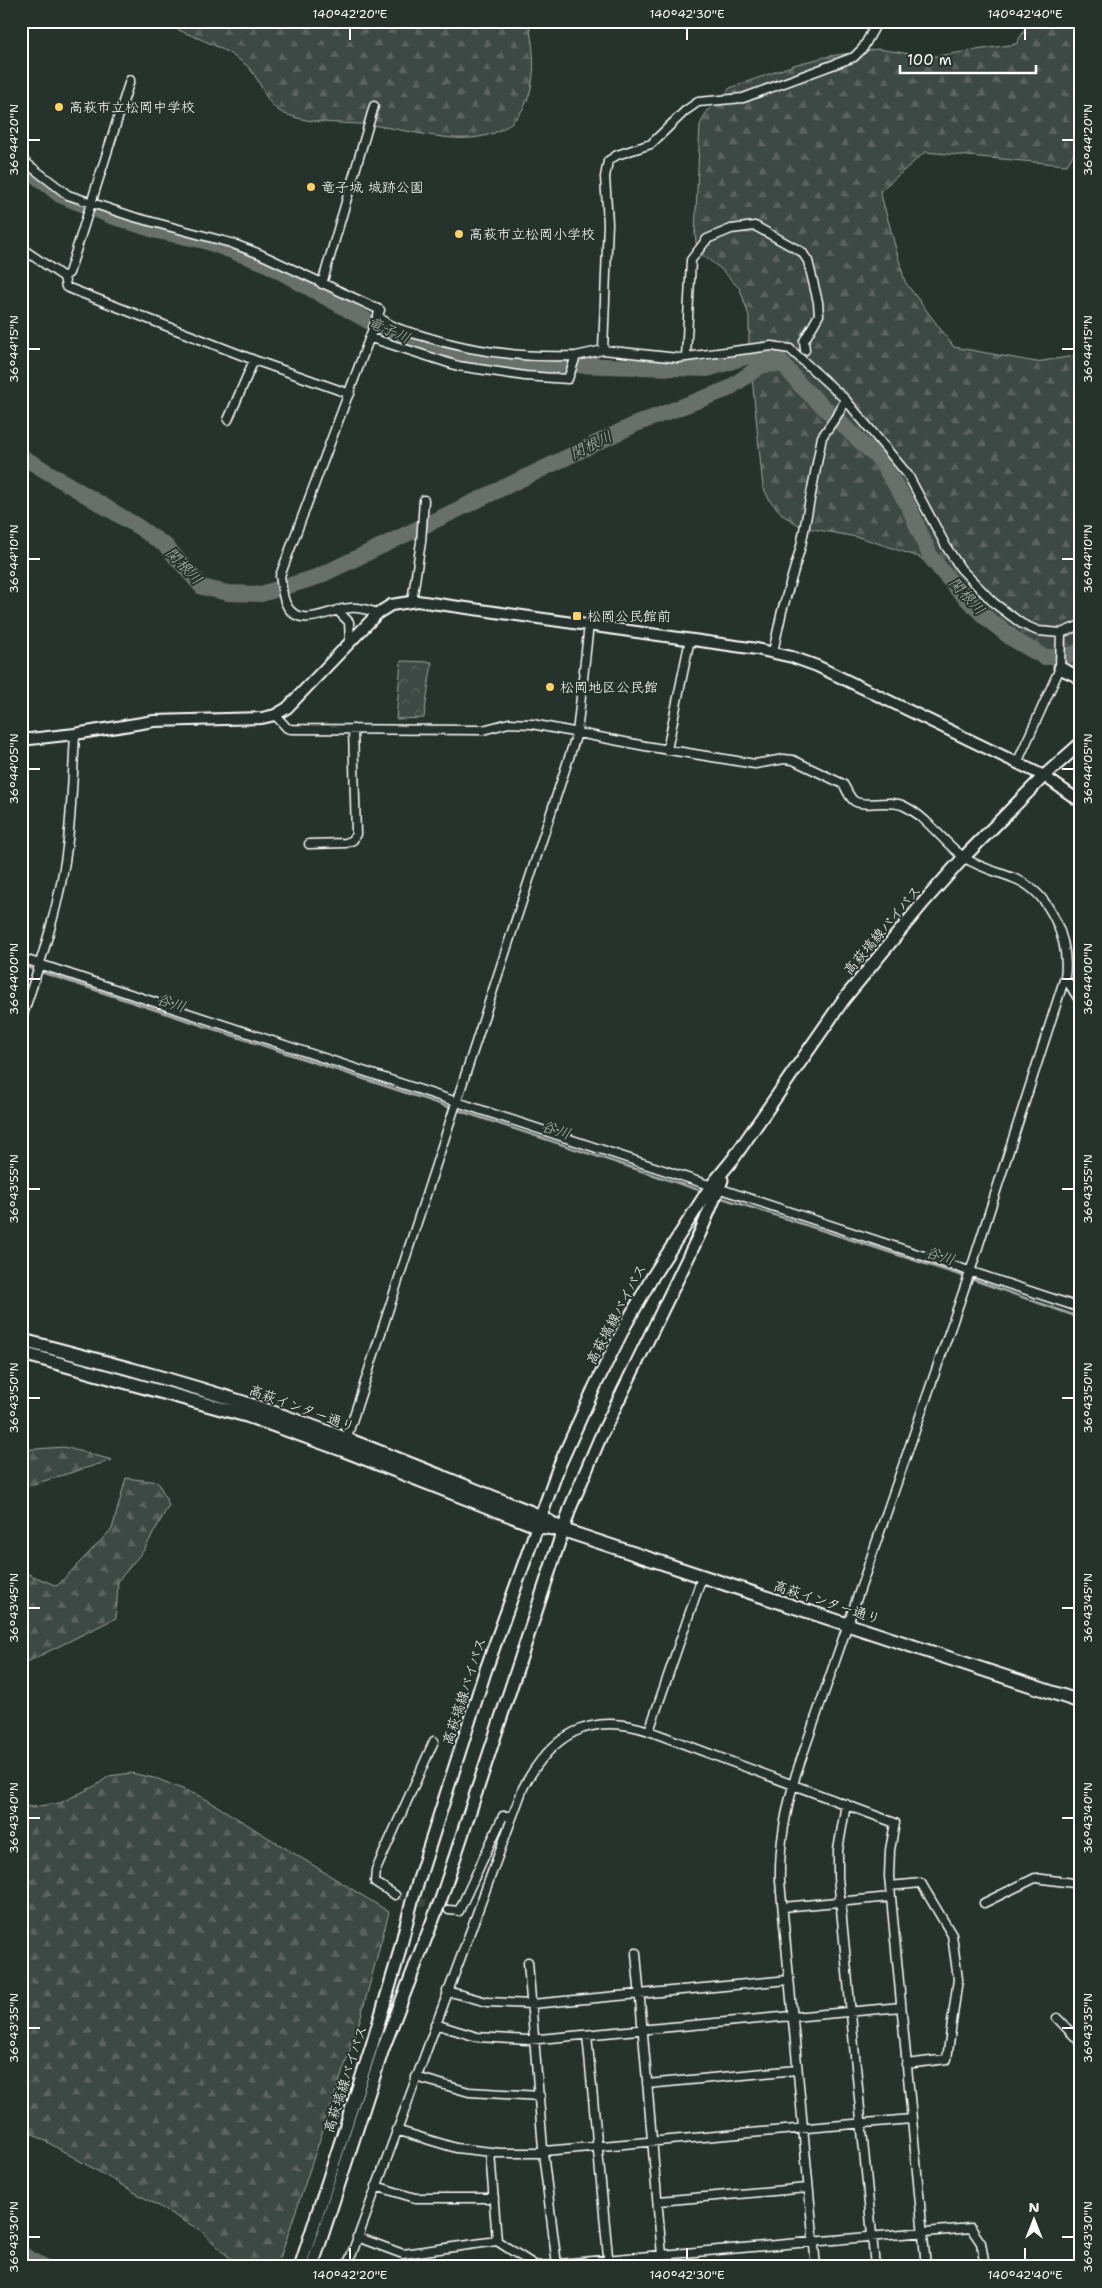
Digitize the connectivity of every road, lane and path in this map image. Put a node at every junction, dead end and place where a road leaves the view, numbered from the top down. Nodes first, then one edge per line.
1 (878, 21) edge
2 (130, 80) dead end
3 (374, 106) dead end
4 (21, 159) edge
5 (90, 202) junction
6 (21, 248) edge
7 (64, 277) junction
8 (322, 284) junction
9 (378, 316) junction
10 (371, 336) junction
11 (603, 350) junction
12 (805, 350) dead end
13 (576, 356) junction
14 (686, 357) junction
15 (254, 360) junction
16 (350, 394) junction
17 (845, 399) junction
18 (228, 420) dead end
19 (424, 500) dead end
20 (412, 601) junction
21 (336, 610) junction
22 (378, 613) junction
23 (589, 624) junction
24 (1081, 625) edge
25 (1062, 637) junction
26 (690, 639) junction
27 (350, 642) junction
28 (773, 652) junction
29 (1060, 665) junction
30 (1081, 678) edge
31 (275, 715) junction
32 (353, 729) junction
33 (577, 733) junction
34 (75, 734) junction
35 (21, 740) edge
36 (1081, 742) edge
37 (667, 750) junction
38 (1017, 763) junction
39 (1044, 776) junction
40 (1081, 802) edge
41 (309, 844) dead end
42 (964, 857) junction
43 (21, 958) edge
44 (40, 964) junction
45 (1065, 977) junction
46 (1078, 990) edge
47 (1081, 1003) edge
48 (21, 1020) edge
49 (457, 1103) junction
50 (714, 1187) junction
51 (970, 1272) junction
52 (1081, 1308) edge
53 (21, 1340) edge
54 (21, 1353) edge
55 (345, 1444) junction
56 (538, 1521) junction
57 (563, 1530) junction
58 (702, 1577) junction
59 (848, 1625) junction
60 (1081, 1702) edge
61 (649, 1731) junction
62 (434, 1741) dead end
63 (793, 1785) junction
64 (846, 1804) junction
65 (512, 1816) junction
66 (1081, 1884) edge
67 (890, 1886) junction
68 (395, 1894) tunnel mouth
69 (891, 1897) junction
70 (840, 1901) junction
71 (984, 1903) dead end
72 (783, 1907) junction
73 (449, 1910) dead end
74 (636, 1953) dead end
75 (528, 1962) dead end
76 (789, 1980) junction
77 (447, 1992) junction
78 (639, 1994) junction
79 (532, 2004) junction
80 (901, 2007) junction
81 (852, 2012) junction
82 (792, 2017) junction
83 (1057, 2018) dead end
84 (435, 2024) junction
85 (642, 2030) junction
86 (587, 2035) junction
87 (535, 2040) junction
88 (1081, 2043) edge
89 (906, 2064) junction
90 (797, 2070) junction
91 (416, 2077) junction
92 (647, 2084) junction
93 (540, 2096) junction
94 (911, 2119) junction
95 (862, 2124) junction
96 (803, 2129) junction
97 (396, 2130) junction
98 (652, 2142) junction
99 (598, 2146) junction
100 (490, 2152) junction
101 (544, 2152) junction
102 (376, 2186) junction
103 (808, 2188) junction
104 (494, 2198) junction
105 (659, 2201) junction
106 (922, 2232) junction
107 (872, 2236) junction
108 (357, 2237) junction
109 (813, 2241) junction
110 (497, 2242) junction
111 (662, 2254) junction
112 (609, 2263) edge
113 (557, 2265) junction
114 (300, 2267) edge
115 (312, 2267) edge
116 (346, 2267) edge
117 (663, 2267) edge
118 (816, 2267) edge
119 (875, 2267) edge
120 (926, 2267) edge
121 (985, 2267) edge

1 - 11 street
2 - 5 street
3 - 8 street
4 - 5 street
5 - 7 street
5 - 8 street
6 - 7 street
7 - 15 street
8 - 9 street
9 - 10 street
9 - 13 street
10 - 13 street
10 - 16 street
11 - 13 street
11 - 14 street
12 - 14 street
14 - 17 street
15 - 16 street
15 - 18 street
16 - 21 street
17 - 25 street
17 - 28 street
19 - 20 street
20 - 22 street
20 - 23 street
21 - 22 street
21 - 27 street
22 - 27 street
23 - 26 street
23 - 33 street
24 - 25 street
25 - 29 street
26 - 28 street
26 - 37 street
27 - 31 street
28 - 38 street
29 - 30 main road
29 - 38 street
31 - 32 street
31 - 34 street
32 - 33 street
32 - 41 street
33 - 37 street
33 - 49 street
34 - 35 street
34 - 44 street
36 - 39 main road, 高萩塙線バイパス
37 - 42 street
38 - 39 street
39 - 40 street
39 - 42 main road, 高萩塙線バイパス
42 - 45 street
42 - 50 main road, 高萩塙線バイパス
43 - 44 street
44 - 48 street
44 - 49 street
45 - 46 street
45 - 51 street
46 - 47 street
49 - 50 street
49 - 55 street
50 - 51 street
50 - 56 main road, 高萩塙線バイパス
50 - 57 main road, 高萩塙線バイパス
51 - 52 street
51 - 59 street
53 - 55 main road, 高萩インター通り
54 - 55 main road, 高萩インター通り
55 - 56 main road, 高萩インター通り
56 - 57 main road, 高萩インター通り
56 - 114 main road, 高萩塙線バイパス
57 - 58 main road, 高萩インター通り
57 - 115 main road, 高萩塙線バイパス
58 - 59 main road, 高萩インター通り
58 - 61 street
59 - 60 main road, 高萩インター通り
59 - 63 street
61 - 63 street
61 - 65 street
62 - 68 street
63 - 64 street
63 - 72 street
64 - 67 street
64 - 70 street
65 - 73 street
65 - 77 street
66 - 71 street
67 - 69 street
67 - 89 street
69 - 70 street
69 - 80 street
70 - 72 street
70 - 81 street
72 - 76 street
74 - 78 street
75 - 79 street
76 - 78 street
76 - 82 street
77 - 79 street
77 - 84 street
78 - 79 street
78 - 85 street
79 - 87 street
80 - 81 street
80 - 89 street
81 - 82 street
81 - 95 street
82 - 85 street
82 - 90 street
83 - 88 street
84 - 87 street
84 - 91 street
85 - 86 street
85 - 92 street
86 - 87 street
86 - 99 street
87 - 93 street
89 - 94 street
90 - 92 street
90 - 96 street
91 - 93 street
91 - 97 street
92 - 98 street
93 - 101 street
94 - 95 street
94 - 106 street
95 - 96 street
95 - 107 street
96 - 98 street
96 - 103 street
97 - 100 street
97 - 102 street
98 - 99 street
98 - 105 street
99 - 101 street
99 - 112 street
100 - 101 street
100 - 104 street
101 - 113 street
102 - 104 street
102 - 108 street
103 - 105 street
103 - 109 street
104 - 110 street
105 - 111 street
106 - 107 street
106 - 120 street
106 - 121 street
107 - 109 street
107 - 119 street
108 - 110 street
108 - 116 street
109 - 111 street
109 - 118 street
110 - 113 street
111 - 112 street
111 - 117 street
112 - 113 street

